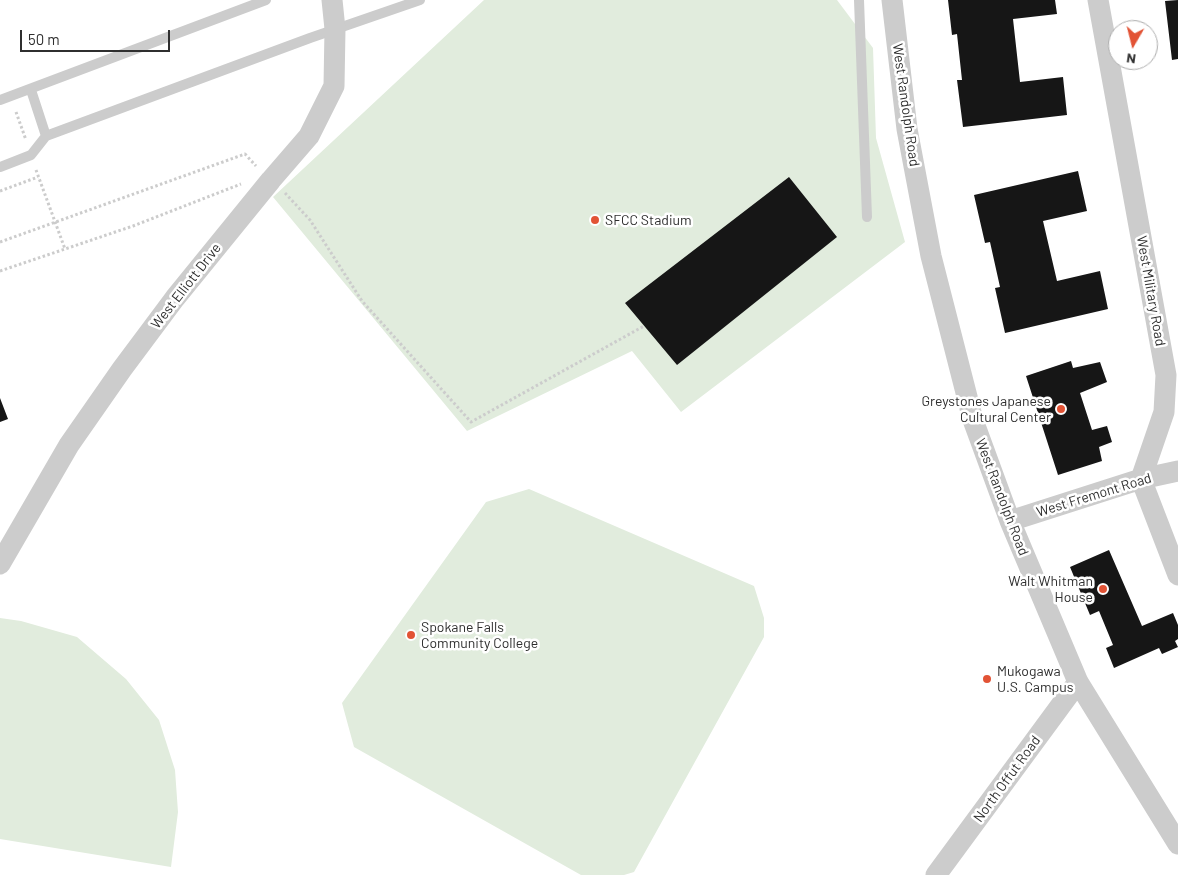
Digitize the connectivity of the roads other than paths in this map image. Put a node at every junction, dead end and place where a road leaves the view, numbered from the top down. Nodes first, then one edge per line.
1 (266, 0) edge
2 (332, 0) edge
3 (420, 0) edge
4 (859, 0) edge
5 (892, 0) edge
6 (1098, 0) edge
7 (335, 29) junction
8 (31, 90) junction
9 (0, 100) edge
10 (46, 136) junction
11 (0, 167) edge
12 (867, 217) dead end
13 (1178, 471) edge
14 (1141, 479) junction
15 (1010, 521) junction
16 (0, 564) edge
17 (1178, 575) edge
18 (1078, 682) junction
19 (1178, 844) edge
20 (936, 875) edge

1 - 8 lane
2 - 7 street, West Elliott Drive
3 - 7 lane
4 - 12 lane
5 - 15 street, West Randolph Road
6 - 14 street, West Military Road
7 - 10 lane
7 - 16 street, West Elliott Drive
8 - 9 lane
8 - 10 lane
10 - 11 lane
13 - 14 street, West Fremont Road
14 - 15 street, West Fremont Road
14 - 17 street
15 - 18 street, West Randolph Road
18 - 19 street, West Randolph Road
18 - 20 street, North Offut Road

